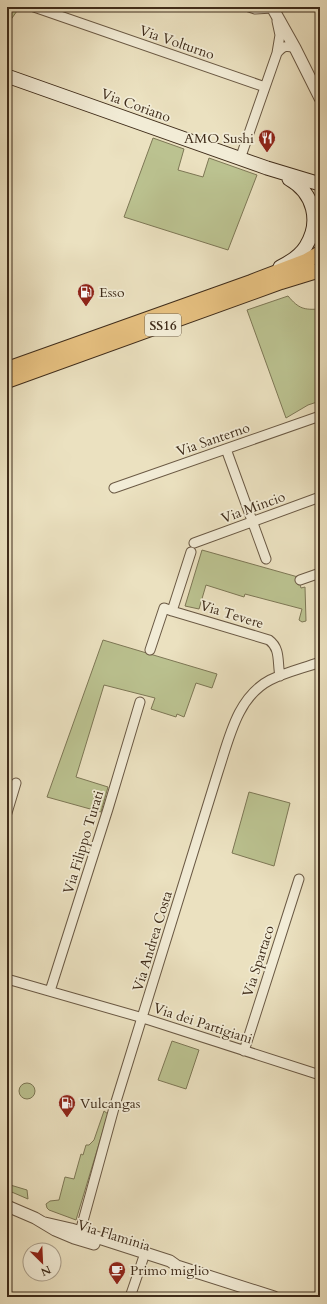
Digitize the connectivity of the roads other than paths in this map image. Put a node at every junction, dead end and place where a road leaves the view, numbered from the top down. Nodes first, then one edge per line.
1 (34, 7) edge
2 (249, 7) edge
3 (273, 7) edge
4 (295, 48) junction
5 (277, 53) junction
6 (7, 76) edge
7 (265, 87) junction
8 (320, 98) edge
9 (240, 159) junction
10 (278, 172) junction
11 (295, 177) junction
12 (320, 184) edge
13 (320, 189) edge
14 (320, 253) edge
15 (320, 270) edge
16 (251, 282) junction
17 (9, 367) edge
18 (29, 372) junction
19 (7, 381) edge
20 (7, 388) edge
21 (320, 416) edge
22 (226, 449) junction
23 (114, 488) dead end
24 (320, 497) edge
25 (253, 522) junction
26 (194, 543) dead end
27 (191, 552) dead end
28 (266, 559) dead end
29 (320, 573) edge
30 (300, 580) dead end
31 (172, 611) junction
32 (150, 650) dead end
33 (320, 662) edge
34 (280, 676) junction
35 (140, 702) dead end
36 (16, 783) dead end
37 (7, 813) edge
38 (299, 879) dead end
39 (7, 979) edge
40 (50, 991) junction
41 (143, 1018) junction
42 (244, 1051) junction
43 (320, 1074) edge
44 (7, 1206) edge
45 (45, 1223) junction
46 (80, 1232) junction
47 (143, 1259) junction
48 (177, 1266) junction
49 (130, 1297) edge
50 (274, 1297) edge

1 - 7 street, Via Volturno
2 - 3 street
3 - 4 street
3 - 5 street
4 - 5 street
4 - 8 street
5 - 7 street
6 - 9 main road, Via Coriano
7 - 9 street
9 - 10 main road, Via Coriano
10 - 11 main road, Via Coriano
10 - 16 main road, Via Coriano
11 - 12 main road, Via Coriano
11 - 13 main road, Via Coriano
14 - 16 main road, SS16
15 - 18 main road, SS16
16 - 17 main road, SS16
18 - 19 main road, SS16
18 - 20 main road
21 - 22 street, Via Santerno
22 - 23 street, Via Santerno
22 - 25 street
24 - 25 street, Via Mincio
25 - 26 street, Via Mincio
25 - 28 street
27 - 31 street
29 - 30 street
31 - 32 street
31 - 34 street, Via Tevere
33 - 34 street, Via Andrea Costa
34 - 41 street, Via Andrea Costa
35 - 40 street, Via Filippo Turati
36 - 37 street
38 - 42 street, Via Spartaco
39 - 40 street, Via dei Partigiani
40 - 41 street, Via dei Partigiani
41 - 42 street, Via dei Partigiani
41 - 46 street, Via Andrea Costa
42 - 43 street, Via dei Partigiani
44 - 45 street, Via Flaminia
45 - 46 street, Via Flaminia
45 - 47 street, Via Flaminia
46 - 48 street, Via Flaminia
47 - 48 street, Via Flaminia
47 - 49 street
48 - 50 street, Via Flaminia

